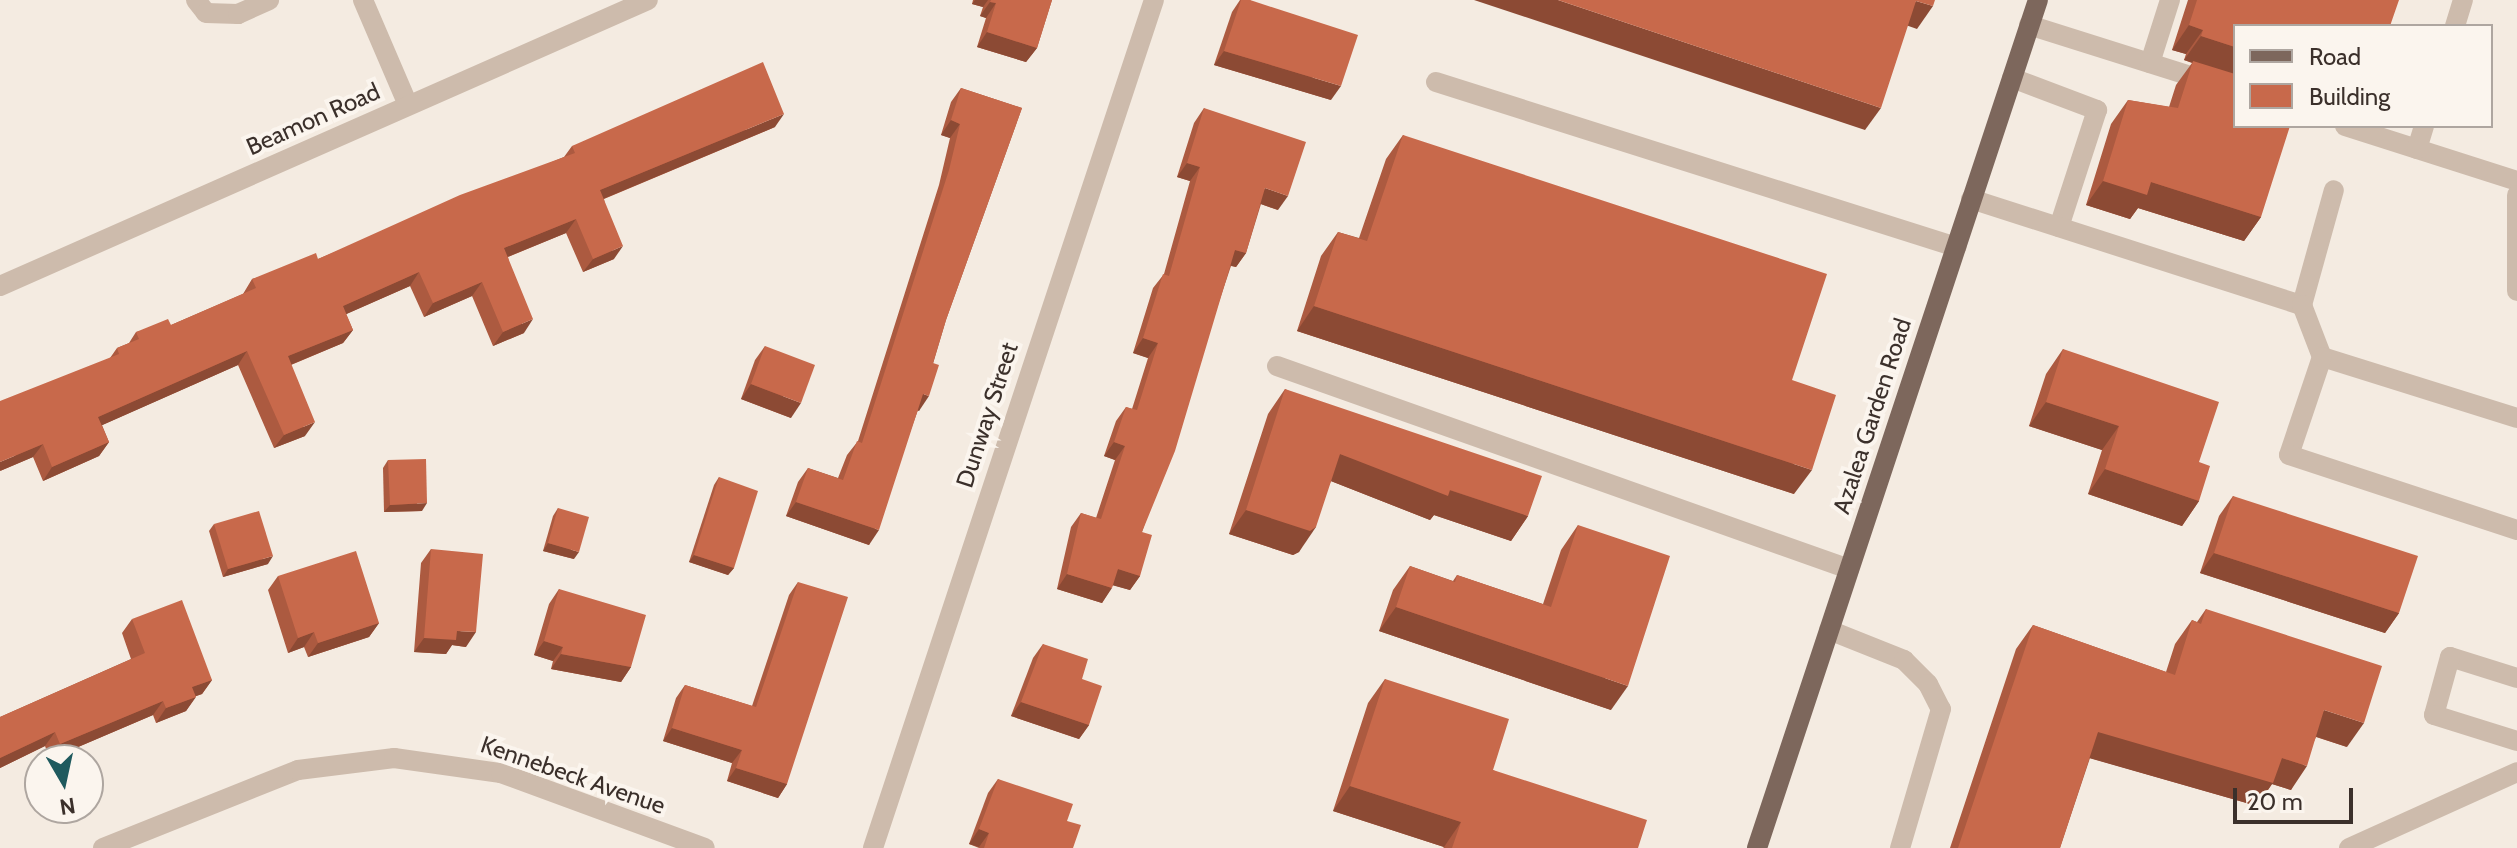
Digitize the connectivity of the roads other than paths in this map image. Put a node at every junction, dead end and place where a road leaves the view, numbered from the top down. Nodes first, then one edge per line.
1 (196, 0) edge
2 (269, 0) edge
3 (363, 0) edge
4 (648, 0) edge
5 (1154, 0) edge
6 (2038, 0) edge
7 (2170, 0) edge
8 (2463, 0) edge
9 (2456, 24) edge
10 (2029, 25) junction
11 (2150, 63) junction
12 (2012, 78) junction
13 (1436, 82) dead end
14 (2233, 89) edge
15 (408, 105) junction
16 (2351, 128) edge
17 (2423, 128) edge
18 (2417, 149) junction
19 (2517, 181) edge
20 (2334, 190) dead end
21 (2517, 195) edge
22 (1971, 199) junction
23 (2059, 227) junction
24 (1956, 247) junction
25 (0, 286) edge
26 (2517, 291) edge
27 (2302, 305) junction
28 (2322, 357) junction
29 (1277, 366) dead end
30 (2517, 418) edge
31 (2517, 530) edge
32 (1849, 569) junction
33 (1829, 630) junction
34 (2517, 678) edge
35 (2517, 741) edge
36 (2517, 772) edge
37 (103, 848) edge
38 (705, 848) edge
39 (873, 848) edge
40 (1757, 848) edge
41 (1900, 848) edge
42 (2349, 848) edge

1 - 2 street
3 - 15 street
4 - 15 street, Beamon Road
5 - 39 street, Dunway Street
6 - 10 main road, Azalea Garden Road
7 - 11 street
8 - 9 street
10 - 11 street
10 - 12 main road, Azalea Garden Road
11 - 14 street
12 - 22 main road, Azalea Garden Road
12 - 23 street
13 - 24 street
15 - 25 street, Beamon Road
16 - 18 street
17 - 18 street
18 - 19 street
20 - 27 street
21 - 26 street
22 - 23 street
22 - 24 main road, Azalea Garden Road
23 - 27 street
24 - 32 main road, Azalea Garden Road
27 - 28 street
28 - 30 street
28 - 31 street
29 - 32 street
32 - 33 main road, Azalea Garden Road
33 - 40 main road, Azalea Garden Road
33 - 41 street
34 - 35 street
36 - 42 street
37 - 38 street, Kennebeck Avenue

